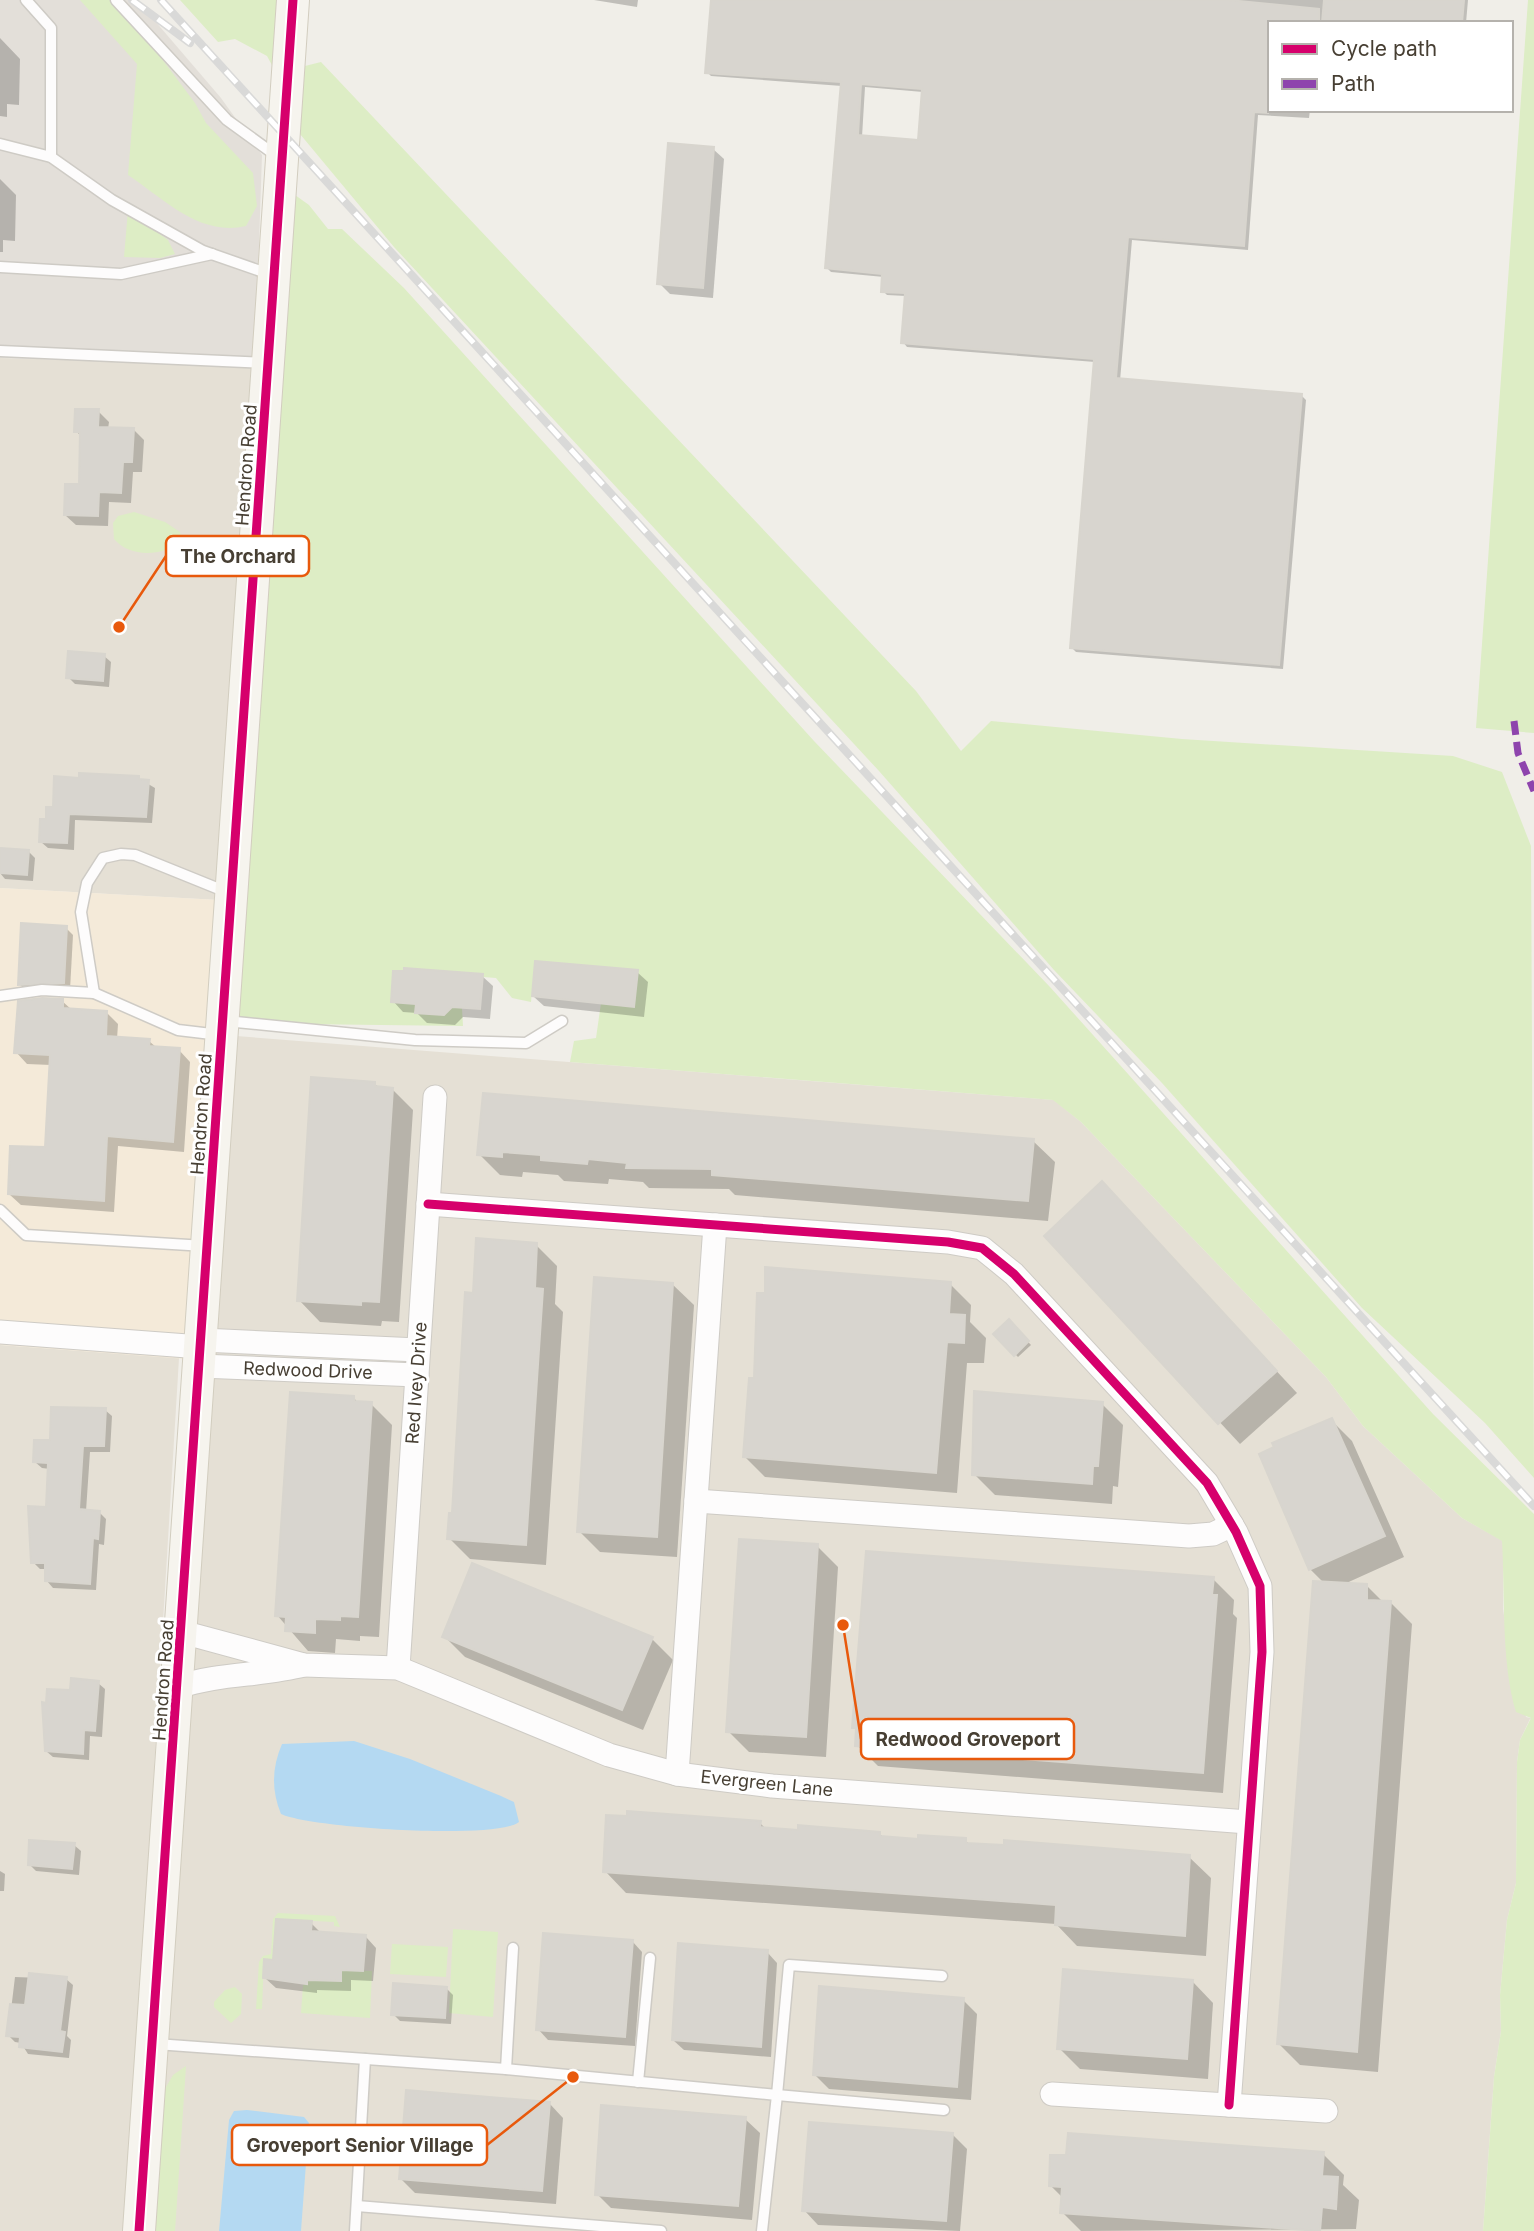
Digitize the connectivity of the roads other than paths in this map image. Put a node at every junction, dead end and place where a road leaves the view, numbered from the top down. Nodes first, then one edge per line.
1 (26, 0) edge
2 (116, 0) edge
3 (293, 0) edge
4 (0, 144) edge
5 (51, 157) junction
6 (284, 161) junction
7 (213, 254) junction
8 (0, 267) edge
9 (275, 276) junction
10 (0, 351) edge
11 (270, 363) junction
12 (232, 894) junction
13 (94, 993) junction
14 (0, 996) edge
15 (562, 1021) dead end
16 (223, 1028) junction
17 (435, 1097) dead end
18 (428, 1204) junction
19 (0, 1210) edge
20 (715, 1225) junction
21 (208, 1246) junction
22 (0, 1332) edge
23 (418, 1350) junction
24 (201, 1351) junction
25 (416, 1375) junction
26 (696, 1501) junction
27 (1232, 1525) junction
28 (182, 1632) junction
29 (304, 1665) junction
30 (398, 1668) junction
31 (178, 1687) junction
32 (677, 1774) junction
33 (1248, 1822) junction
34 (513, 1948) dead end
35 (650, 1958) dead end
36 (942, 1976) dead end
37 (152, 2044) junction
38 (365, 2059) junction
39 (506, 2069) junction
40 (638, 2082) junction
41 (1052, 2094) dead end
42 (778, 2095) junction
43 (1229, 2105) junction
44 (944, 2110) dead end
45 (1326, 2111) dead end
46 (358, 2207) junction
47 (488, 2217) junction
48 (628, 2230) edge
49 (139, 2231) edge
50 (355, 2231) edge
51 (487, 2231) edge
52 (661, 2231) edge
53 (762, 2231) edge

1 - 5 lane
2 - 6 lane
3 - 6 street, Hendron Road
4 - 5 lane
5 - 7 lane
6 - 9 street, Hendron Road
7 - 8 lane
7 - 9 lane
9 - 11 street, Hendron Road
10 - 11 lane
11 - 12 street, Hendron Road
12 - 13 lane
12 - 16 street, Hendron Road
13 - 14 lane
13 - 16 lane
15 - 16 lane
16 - 21 street, Hendron Road
17 - 18 street, Red Ivey Drive
18 - 20 street
18 - 23 street, Red Ivey Drive
19 - 21 lane
20 - 26 street
20 - 27 street
21 - 24 street, Hendron Road
22 - 24 street
23 - 24 street, Redwood Drive
23 - 25 street, Red Ivey Drive
24 - 25 street, Redwood Drive
24 - 28 street, Hendron Road
25 - 30 street, Red Ivey Drive
26 - 27 street
26 - 32 street
27 - 33 street
28 - 29 street, Evergreen Lane
28 - 31 street, Hendron Road
29 - 30 street, Evergreen Lane
29 - 31 street, Evergreen Lane
30 - 32 street, Evergreen Lane
31 - 37 street, Hendron Road
32 - 33 street, Evergreen Lane
33 - 43 street
34 - 39 lane
35 - 40 lane
36 - 42 lane
37 - 38 lane
37 - 49 street, Hendron Road
38 - 39 lane
38 - 46 lane
39 - 40 lane
40 - 42 lane
41 - 43 street
42 - 44 lane
42 - 53 lane
43 - 45 street
46 - 47 lane
46 - 50 lane
47 - 48 lane
47 - 51 lane
48 - 52 lane

